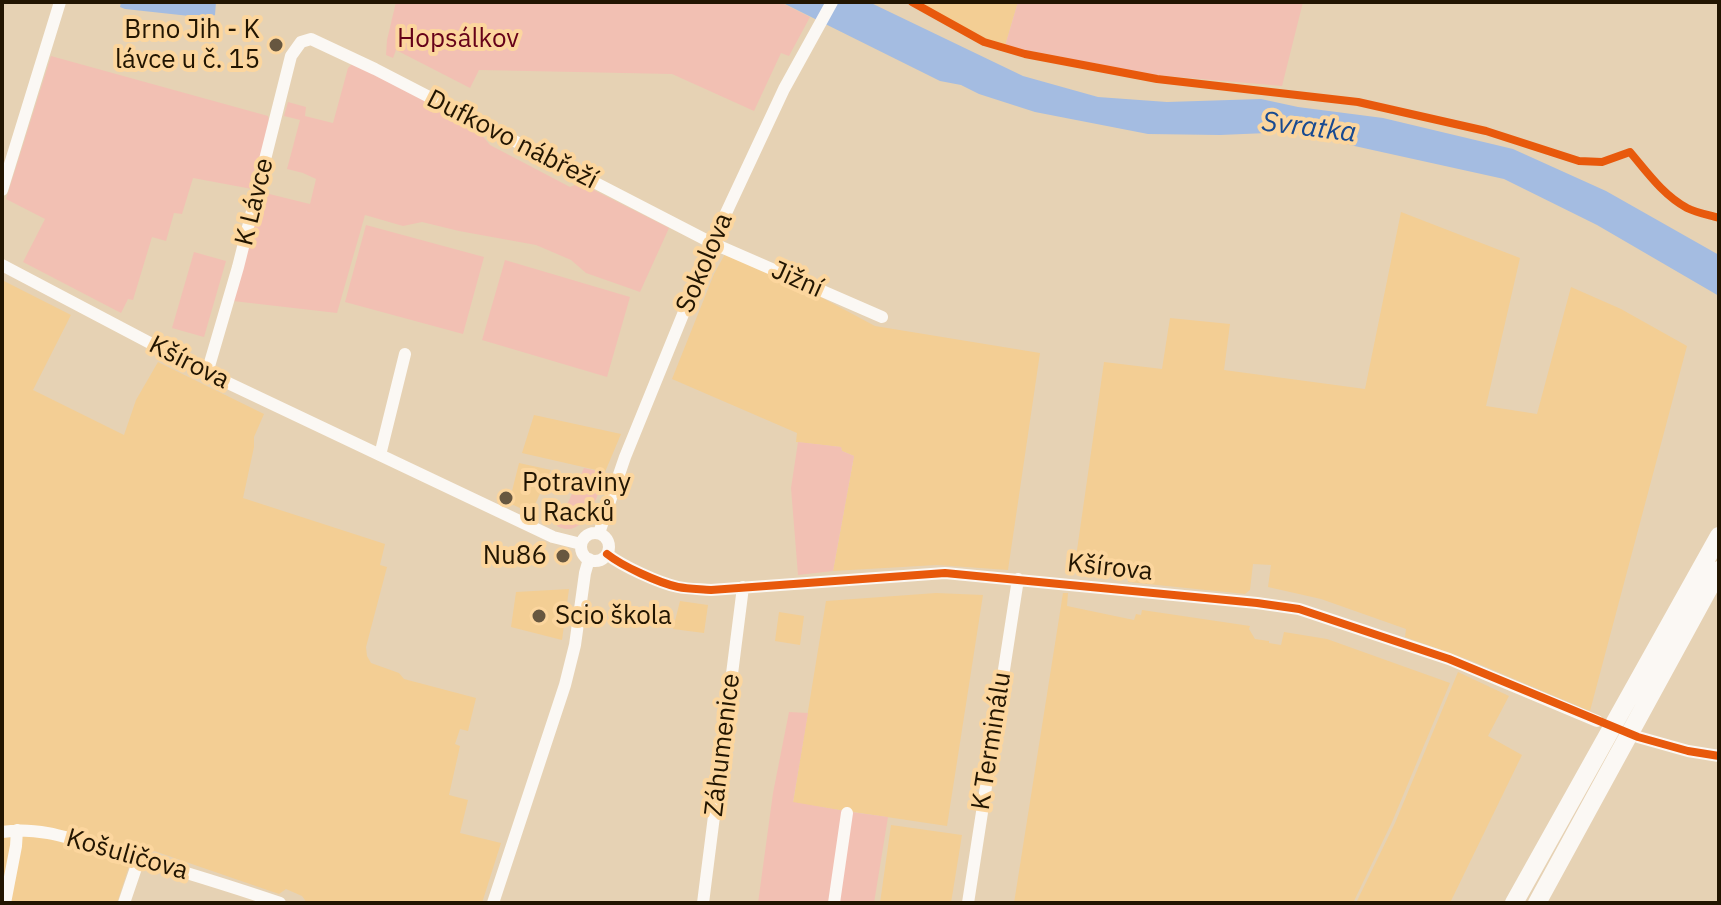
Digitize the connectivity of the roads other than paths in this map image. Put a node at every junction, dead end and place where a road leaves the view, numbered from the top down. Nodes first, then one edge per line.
1 (60, 2) edge
2 (832, 2) edge
3 (311, 39) joint
4 (2, 190) edge
5 (712, 243) junction
6 (2, 265) edge
7 (882, 317) dead end
8 (405, 354) dead end
9 (207, 373) junction
10 (380, 455) junction
11 (599, 533) junction
12 (1719, 536) edge
13 (581, 544) junction
14 (607, 554) junction
15 (589, 559) junction
16 (1719, 570) edge
17 (1018, 579) junction
18 (743, 587) junction
19 (1597, 721) dead end
20 (1631, 724) junction
21 (1719, 756) edge
22 (847, 813) dead end
23 (17, 830) junction
24 (2, 832) edge
25 (139, 859) junction
26 (5, 903) edge
27 (124, 903) edge
28 (280, 903) edge
29 (493, 903) edge
30 (703, 903) edge
31 (834, 903) edge
32 (968, 903) edge
33 (1514, 903) edge
34 (1537, 903) edge

1 - 4 street
2 - 5 street, Sokolova
3 - 5 street, Dufkovo nábřeží
3 - 9 street, K Lávce
5 - 7 street, Jižní
5 - 11 street, Sokolova
6 - 9 street, Kšírova
8 - 10 street
9 - 10 street, Kšírova
10 - 13 street, Kšírova
11 - 13 street
11 - 14 street
12 - 20 highway
13 - 15 street
14 - 15 street
14 - 18 street, Kšírova
15 - 29 street
16 - 20 highway
17 - 18 street, Kšírova
17 - 19 street, Kšírova
17 - 32 street, K Terminálu
18 - 30 street, Záhumenice
20 - 21 street
20 - 33 highway
20 - 34 highway
22 - 31 street
23 - 24 street, Košuličova
23 - 25 street, Košuličova
23 - 26 street
25 - 27 street
25 - 28 street, Košuličova

